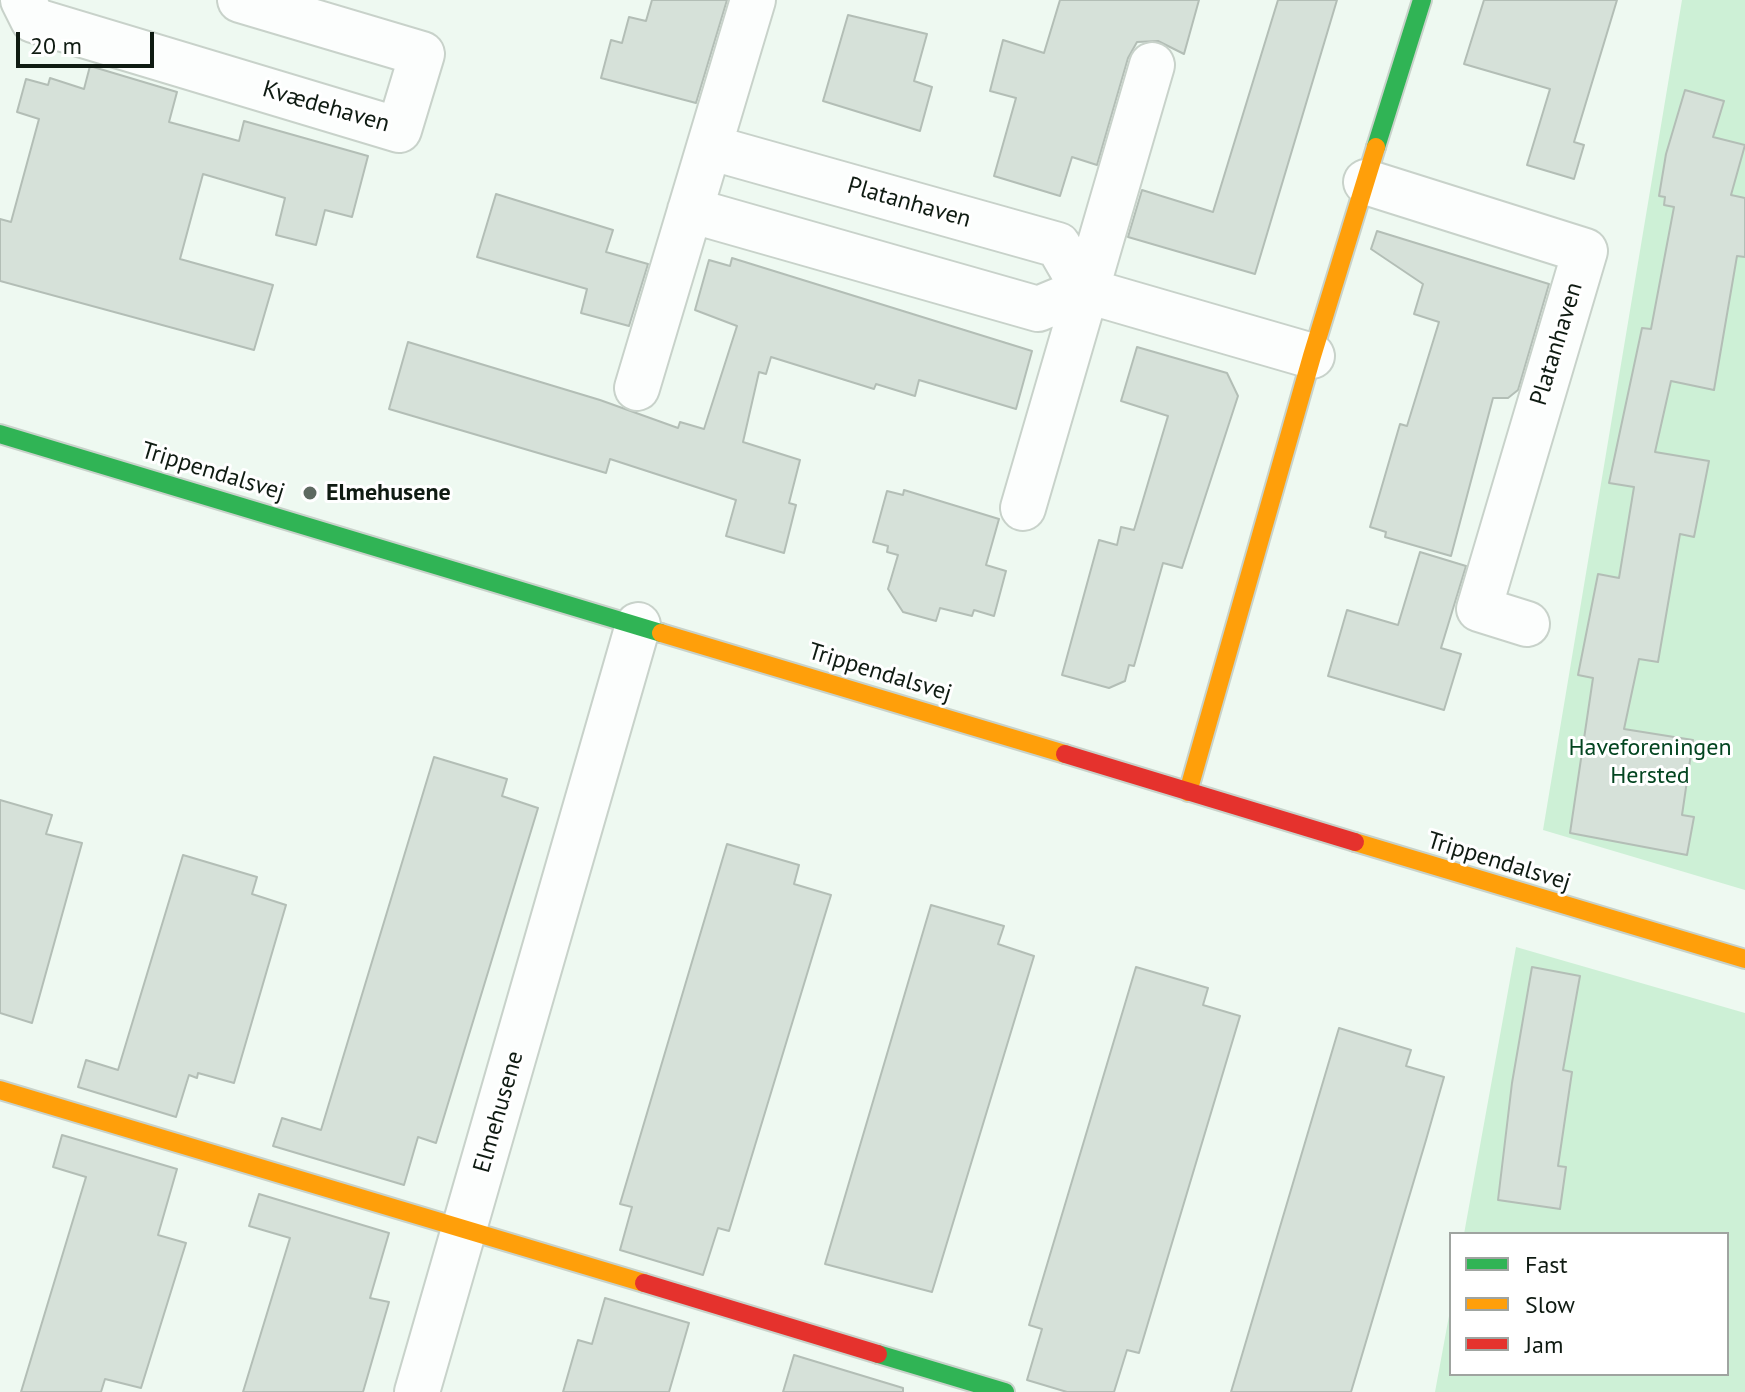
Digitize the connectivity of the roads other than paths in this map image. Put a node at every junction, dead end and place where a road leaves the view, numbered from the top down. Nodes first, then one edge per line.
1 (23, 0) edge
2 (240, 0) edge
3 (753, 0) edge
4 (1422, 0) edge
5 (351, 16) edge
6 (1152, 65) dead end
7 (709, 147) junction
8 (1366, 182) junction
9 (690, 210) junction
10 (1084, 290) junction
11 (1312, 356) junction
12 (637, 388) dead end
13 (0, 434) edge
14 (1023, 508) dead end
15 (1527, 624) dead end
16 (638, 625) junction
17 (1188, 792) junction
18 (1745, 959) edge
19 (0, 1090) edge
20 (465, 1230) junction
21 (417, 1392) edge
22 (1005, 1392) edge

1 - 5 street, Kvædehaven
2 - 5 street, Kvædehaven
3 - 7 street
4 - 8 street
6 - 10 street
7 - 9 street
7 - 10 street, Platanhaven
8 - 11 street
8 - 15 street, Platanhaven
9 - 10 street
9 - 12 street
10 - 11 street
10 - 14 street
11 - 17 street
13 - 16 street, Trippendalsvej
16 - 17 street, Trippendalsvej
16 - 20 street, Elmehusene
17 - 18 street, Trippendalsvej
19 - 20 street
20 - 21 street, Elmehusene
20 - 22 street

